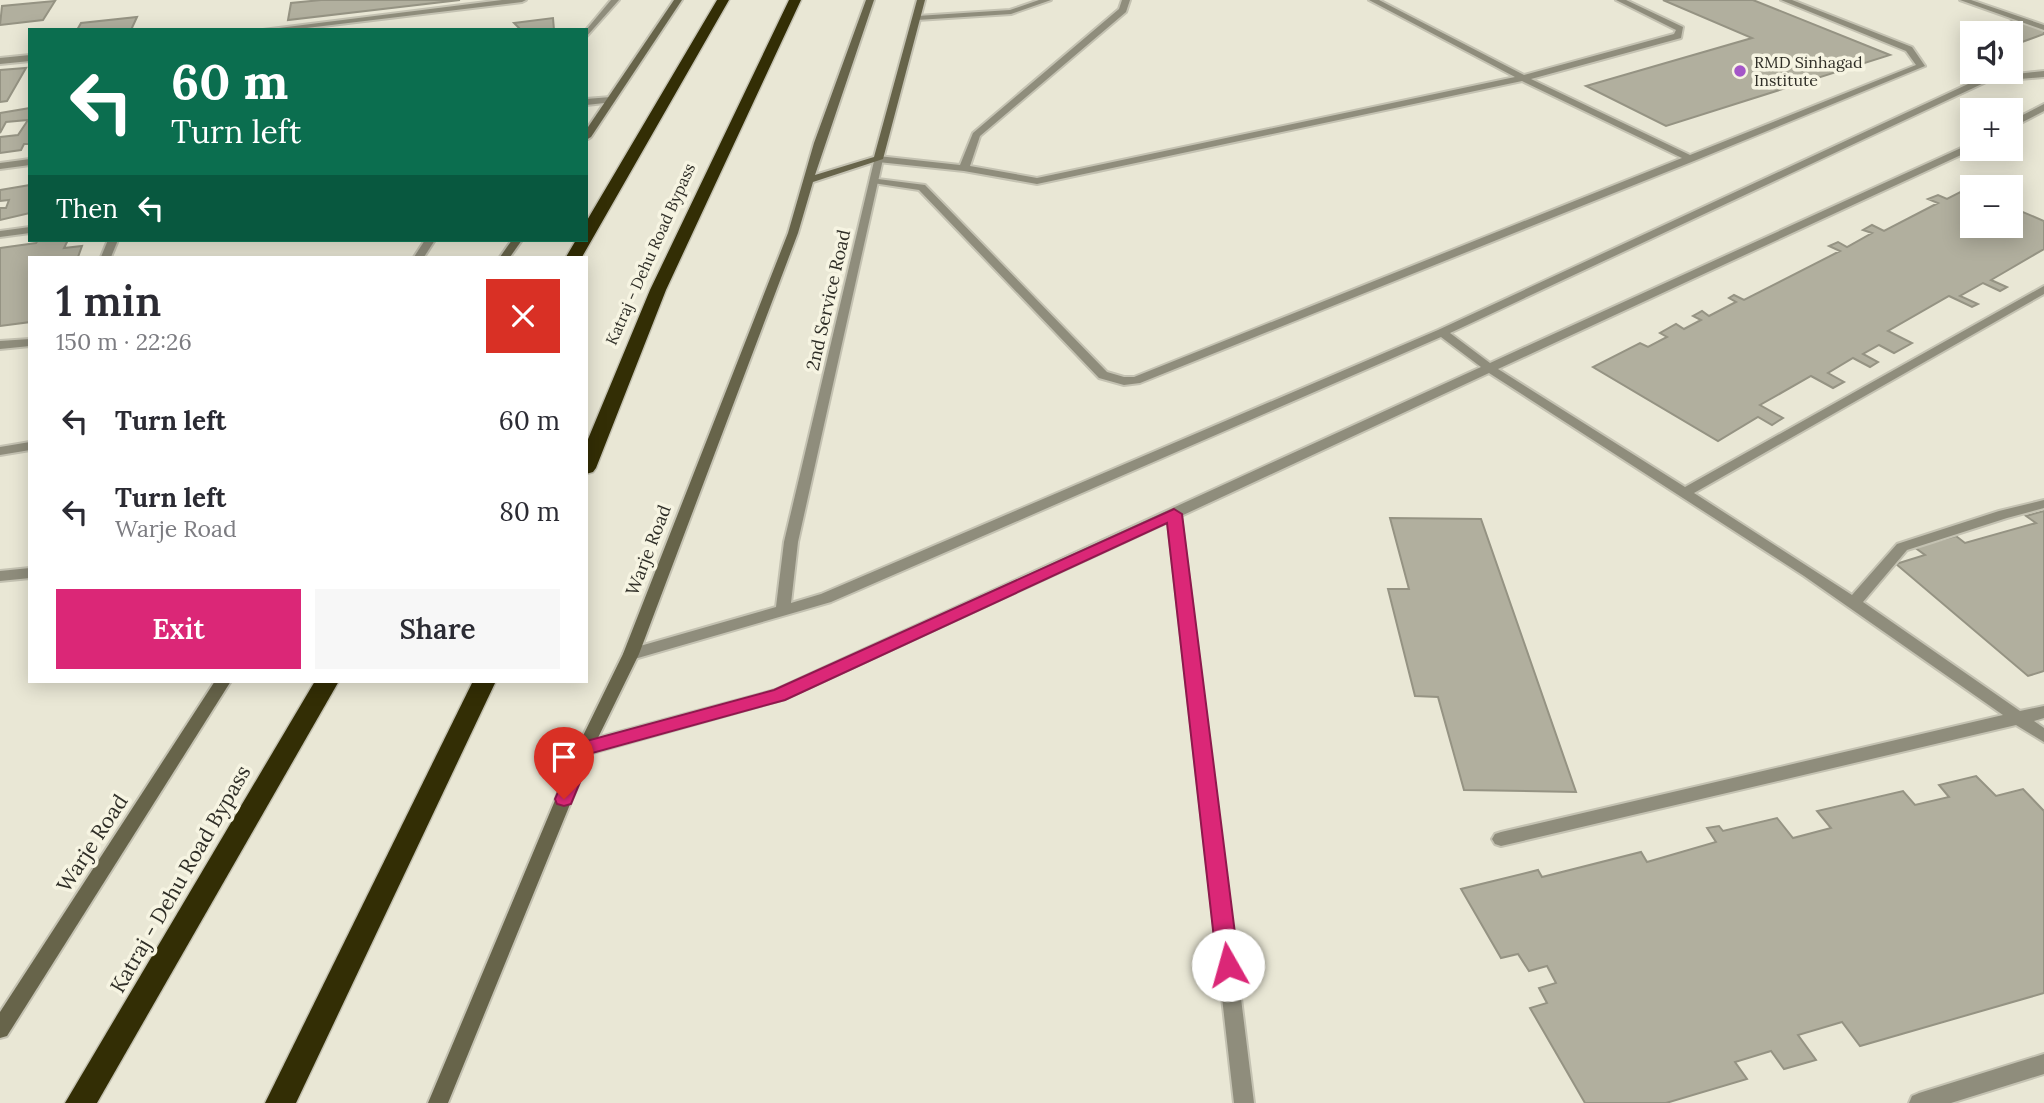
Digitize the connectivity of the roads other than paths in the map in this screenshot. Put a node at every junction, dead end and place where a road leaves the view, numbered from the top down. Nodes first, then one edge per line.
1 (522, 0) edge
2 (615, 0) edge
3 (678, 0) edge
4 (723, 0) edge
5 (795, 0) edge
6 (870, 0) edge
7 (921, 0) edge
8 (1047, 0) edge
9 (1126, 0) edge
10 (1373, 0) edge
11 (1620, 0) edge
12 (1785, 0) edge
13 (1964, 0) edge
14 (916, 18) junction
15 (284, 28) edge
16 (2044, 28) edge
17 (588, 33) edge
18 (28, 58) edge
19 (0, 61) edge
20 (1523, 78) junction
21 (2043, 80) edge
22 (611, 100) junction
23 (588, 102) edge
24 (2044, 107) edge
25 (2023, 118) edge
26 (588, 133) edge
27 (1960, 152) edge
28 (878, 159) junction
29 (1691, 159) junction
30 (28, 163) edge
31 (0, 166) edge
32 (964, 168) junction
33 (808, 180) junction
34 (873, 180) junction
35 (28, 230) edge
36 (588, 233) edge
37 (0, 234) edge
38 (2044, 289) edge
39 (1442, 332) junction
40 (28, 342) edge
41 (0, 345) edge
42 (1489, 368) junction
43 (28, 446) edge
44 (0, 451) edge
45 (588, 463) edge
46 (1685, 492) junction
47 (2044, 504) edge
48 (1174, 514) junction
49 (28, 573) edge
50 (0, 576) edge
51 (1854, 603) junction
52 (783, 610) junction
53 (631, 654) junction
54 (222, 683) edge
55 (326, 683) edge
56 (483, 683) edge
57 (2044, 712) edge
58 (2019, 719) junction
59 (2044, 736) edge
60 (585, 748) junction
61 (1500, 839) dead end
62 (0, 1029) edge
63 (2044, 1064) edge
64 (80, 1103) edge
65 (281, 1103) edge
66 (438, 1103) edge
67 (1244, 1103) edge
68 (1919, 1103) edge

1 - 15 street
2 - 17 street
3 - 22 street
4 - 36 highway
5 - 45 highway, Katraj - Dehu Road Bypass
6 - 33 street, Warje Road
7 - 14 street, 2nd Service Road
8 - 14 street
9 - 32 street
10 - 20 street
11 - 20 street
12 - 29 street
13 - 16 street
14 - 28 street, 2nd Service Road
18 - 19 street
20 - 29 street
20 - 32 street
21 - 39 street
22 - 23 street
22 - 26 street
24 - 25 street
27 - 42 street
28 - 32 street
28 - 33 street
28 - 34 street, 2nd Service Road
29 - 34 street
30 - 31 street
33 - 53 street, Warje Road
34 - 52 street, 2nd Service Road
35 - 37 street
38 - 46 street
39 - 42 street
39 - 52 street
40 - 41 street
42 - 46 street
42 - 48 street
43 - 44 street
46 - 51 street
47 - 51 street
48 - 60 street
48 - 67 street
49 - 50 street
51 - 58 street
52 - 53 street
53 - 60 street, Warje Road
54 - 62 street, Warje Road
55 - 64 highway, Katraj - Dehu Road Bypass
56 - 65 highway
57 - 58 street
58 - 59 street
58 - 61 street
60 - 66 street, Warje Road
63 - 68 street

